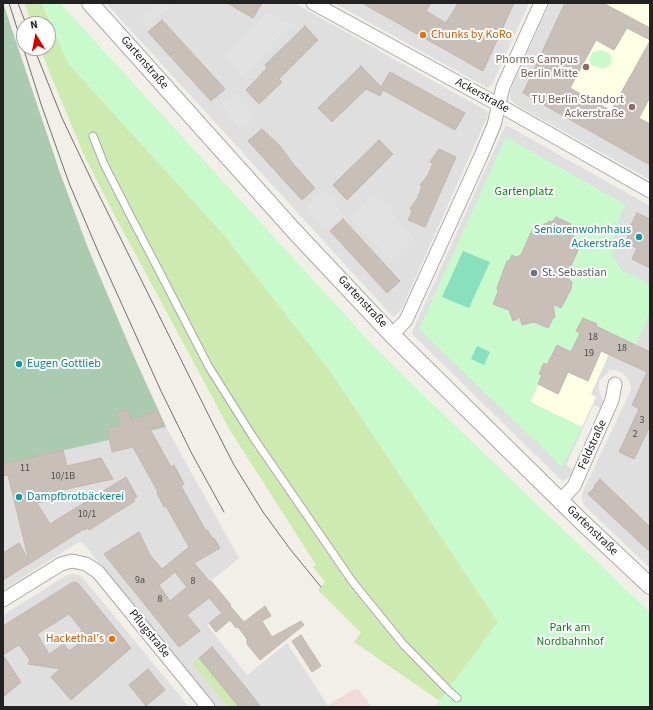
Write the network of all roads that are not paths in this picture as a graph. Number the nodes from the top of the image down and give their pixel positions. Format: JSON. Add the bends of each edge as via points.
{"nodes":[{"id":1,"x":90,"y":3,"type":"edge"},
{"id":2,"x":313,"y":3,"type":"edge"},
{"id":3,"x":541,"y":3,"type":"edge"},
{"id":4,"x":499,"y":105,"type":"junction"},
{"id":5,"x":93,"y":136,"type":"dead end"},
{"id":6,"x":650,"y":191,"type":"edge"},
{"id":7,"x":392,"y":335,"type":"junction"},
{"id":8,"x":615,"y":384,"type":"dead end"},
{"id":9,"x":560,"y":501,"type":"junction"},
{"id":10,"x":650,"y":586,"type":"edge"},
{"id":11,"x":3,"y":600,"type":"edge"},
{"id":12,"x":457,"y":698,"type":"dead end"},
{"id":13,"x":208,"y":707,"type":"edge"}],
"edges":[{"from":1,"to":7,"type":"street","name":"Gartenstraße","via":[[296,233]]},
{"from":2,"to":4,"type":"street","name":"Ackerstraße"},
{"from":3,"to":4,"type":"street","via":[[502,88]]},
{"from":4,"to":6,"type":"street","name":"Ackerstraße"},
{"from":4,"to":7,"type":"street","via":[[493,129],[406,320]]},
{"from":5,"to":12,"type":"lane","via":[[128,213],[209,367],[253,437],[352,581],[403,644]]},
{"from":7,"to":9,"type":"street","name":"Gartenstraße"},
{"from":8,"to":9,"type":"street","name":"Feldstraße","via":[[612,400],[574,487]]},
{"from":9,"to":10,"type":"street","name":"Gartenstraße"},
{"from":11,"to":13,"type":"street","name":"Pflugstraße","via":[[61,564],[72,561],[86,564],[98,572]]}]}
